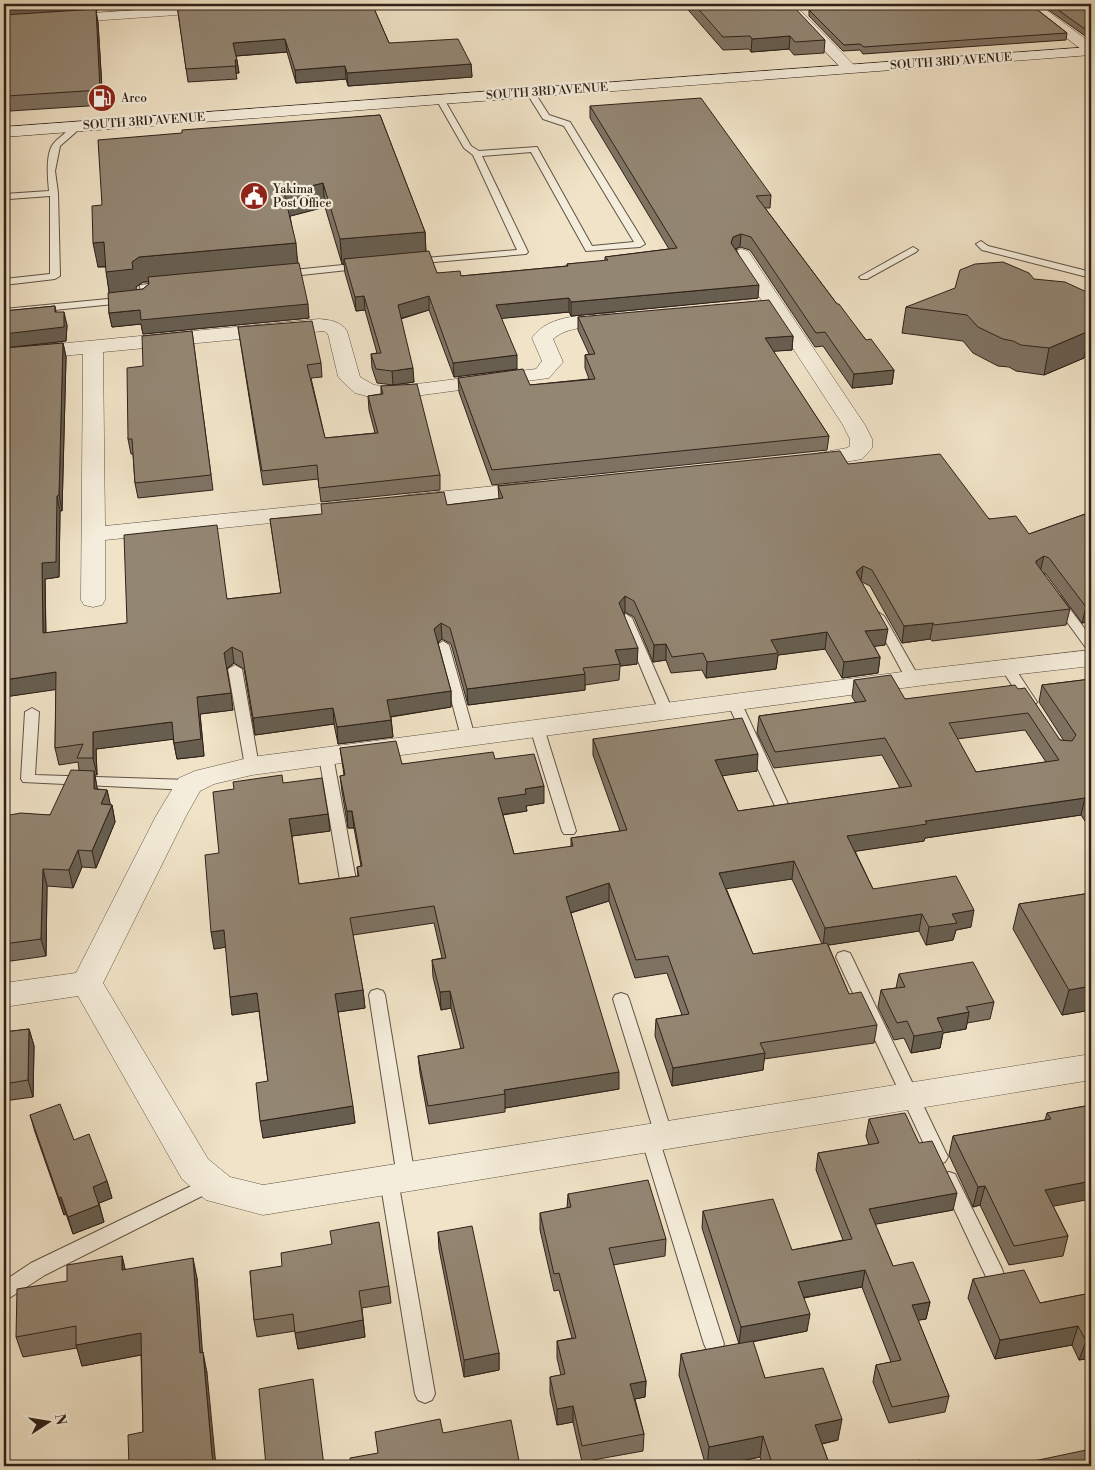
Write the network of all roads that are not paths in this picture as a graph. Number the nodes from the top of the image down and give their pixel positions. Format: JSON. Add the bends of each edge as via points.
{"nodes":[{"id":1,"x":787,"y":4,"type":"edge"},
{"id":2,"x":1030,"y":4,"type":"edge"},
{"id":3,"x":232,"y":8,"type":"edge"},
{"id":4,"x":4,"y":23,"type":"edge"},
{"id":5,"x":1091,"y":51,"type":"edge"},
{"id":6,"x":849,"y":68,"type":"junction"},
{"id":7,"x":530,"y":92,"type":"junction"},
{"id":8,"x":440,"y":99,"type":"junction"},
{"id":9,"x":73,"y":126,"type":"junction"},
{"id":10,"x":4,"y":132,"type":"edge"},
{"id":11,"x":477,"y":154,"type":"junction"},
{"id":12,"x":54,"y":193,"type":"junction"},
{"id":13,"x":4,"y":197,"type":"edge"},
{"id":14,"x":4,"y":219,"type":"edge"},
{"id":15,"x":981,"y":244,"type":"dead end"},
{"id":16,"x":913,"y":250,"type":"dead end"},
{"id":17,"x":741,"y":255,"type":"edge"},
{"id":18,"x":406,"y":262,"type":"edge"},
{"id":19,"x":377,"y":265,"type":"edge"},
{"id":20,"x":1091,"y":274,"type":"edge"},
{"id":21,"x":270,"y":275,"type":"edge"},
{"id":22,"x":864,"y":277,"type":"dead end"},
{"id":23,"x":4,"y":282,"type":"edge"},
{"id":24,"x":172,"y":284,"type":"edge"},
{"id":25,"x":4,"y":312,"type":"edge"},
{"id":26,"x":637,"y":317,"type":"edge"},
{"id":27,"x":93,"y":346,"type":"junction"},
{"id":28,"x":4,"y":355,"type":"edge"},
{"id":29,"x":782,"y":464,"type":"edge"},
{"id":30,"x":556,"y":487,"type":"edge"},
{"id":31,"x":93,"y":534,"type":"junction"},
{"id":32,"x":1052,"y":593,"type":"edge"},
{"id":33,"x":93,"y":600,"type":"dead end"},
{"id":34,"x":872,"y":604,"type":"edge"},
{"id":35,"x":626,"y":618,"type":"edge"},
{"id":36,"x":443,"y":645,"type":"dead end"},
{"id":37,"x":1091,"y":645,"type":"edge"},
{"id":38,"x":1091,"y":658,"type":"edge"},
{"id":39,"x":1007,"y":668,"type":"junction"},
{"id":40,"x":235,"y":669,"type":"dead end"},
{"id":41,"x":913,"y":679,"type":"junction"},
{"id":42,"x":734,"y":702,"type":"junction"},
{"id":43,"x":666,"y":711,"type":"junction"},
{"id":44,"x":32,"y":712,"type":"dead end"},
{"id":45,"x":1037,"y":714,"type":"edge"},
{"id":46,"x":537,"y":728,"type":"junction"},
{"id":47,"x":468,"y":737,"type":"junction"},
{"id":48,"x":326,"y":756,"type":"junction"},
{"id":49,"x":252,"y":766,"type":"junction"},
{"id":50,"x":189,"y":785,"type":"junction"},
{"id":51,"x":782,"y":806,"type":"edge"},
{"id":52,"x":569,"y":831,"type":"dead end"},
{"id":53,"x":348,"y":880,"type":"edge"},
{"id":54,"x":844,"y":957,"type":"dead end"},
{"id":55,"x":86,"y":982,"type":"junction"},
{"id":56,"x":4,"y":995,"type":"edge"},
{"id":57,"x":378,"y":995,"type":"dead end"},
{"id":58,"x":621,"y":999,"type":"dead end"},
{"id":59,"x":1091,"y":1067,"type":"edge"},
{"id":60,"x":910,"y":1096,"type":"junction"},
{"id":61,"x":657,"y":1137,"type":"junction"},
{"id":62,"x":398,"y":1179,"type":"junction"},
{"id":63,"x":212,"y":1182,"type":"junction"},
{"id":64,"x":995,"y":1275,"type":"edge"},
{"id":65,"x":4,"y":1291,"type":"edge"},
{"id":66,"x":714,"y":1344,"type":"dead end"},
{"id":67,"x":425,"y":1394,"type":"dead end"}],
"edges":[{"from":1,"to":6,"type":"street"},
{"from":2,"to":5,"type":"street"},
{"from":3,"to":4,"type":"street"},
{"from":5,"to":6,"type":"street","name":"SOUTH 3RD AVENUE"},
{"from":6,"to":7,"type":"street","name":"SOUTH 3RD AVENUE"},
{"from":7,"to":8,"type":"street","name":"SOUTH 3RD AVENUE"},
{"from":7,"to":11,"type":"lane","via":[[546,117],[567,124],[640,244],[589,249],[534,149]]},
{"from":8,"to":9,"type":"street","name":"SOUTH 3RD AVENUE"},
{"from":8,"to":11,"type":"lane","via":[[468,148]]},
{"from":9,"to":10,"type":"street","name":"SOUTH 3RD AVENUE"},
{"from":9,"to":12,"type":"lane","via":[[72,132],[56,145],[51,171]]},
{"from":11,"to":18,"type":"lane","via":[[522,252]]},
{"from":12,"to":13,"type":"lane"},
{"from":12,"to":23,"type":"lane","via":[[55,276]]},
{"from":13,"to":14,"type":"lane"},
{"from":15,"to":20,"type":"lane","via":[[985,248]]},
{"from":16,"to":22,"type":"lane"},
{"from":17,"to":29,"type":"street","via":[[763,306],[861,438],[861,448],[854,454]]},
{"from":19,"to":21,"type":"lane"},
{"from":24,"to":25,"type":"lane","via":[[143,287],[144,298]]},
{"from":26,"to":27,"type":"street","via":[[569,323],[554,328],[542,338],[553,362],[542,374],[393,393],[375,393],[352,382],[336,331],[329,326],[297,326]]},
{"from":27,"to":28,"type":"street"},
{"from":27,"to":31,"type":"street"},
{"from":30,"to":31,"type":"street"},
{"from":31,"to":33,"type":"street"},
{"from":32,"to":37,"type":"lane"},
{"from":34,"to":41,"type":"lane"},
{"from":35,"to":43,"type":"lane"},
{"from":36,"to":47,"type":"lane"},
{"from":38,"to":39,"type":"street"},
{"from":39,"to":41,"type":"street"},
{"from":39,"to":45,"type":"lane"},
{"from":40,"to":49,"type":"lane"},
{"from":41,"to":42,"type":"street"},
{"from":42,"to":43,"type":"street"},
{"from":42,"to":51,"type":"lane"},
{"from":43,"to":46,"type":"street"},
{"from":44,"to":50,"type":"lane","via":[[28,779]]},
{"from":46,"to":47,"type":"street"},
{"from":46,"to":52,"type":"lane"},
{"from":47,"to":48,"type":"street"},
{"from":48,"to":49,"type":"street"},
{"from":48,"to":53,"type":"lane"},
{"from":49,"to":50,"type":"street","via":[[205,777]]},
{"from":50,"to":55,"type":"street"},
{"from":54,"to":60,"type":"lane"},
{"from":55,"to":56,"type":"street"},
{"from":55,"to":63,"type":"street","via":[[195,1169]]},
{"from":57,"to":62,"type":"lane"},
{"from":58,"to":61,"type":"lane"},
{"from":59,"to":60,"type":"street"},
{"from":60,"to":61,"type":"street"},
{"from":60,"to":64,"type":"lane"},
{"from":61,"to":62,"type":"street"},
{"from":61,"to":66,"type":"lane"},
{"from":62,"to":63,"type":"street","via":[[263,1200],[219,1189]]},
{"from":62,"to":67,"type":"lane"},
{"from":63,"to":65,"type":"lane","via":[[38,1269]]}]}
